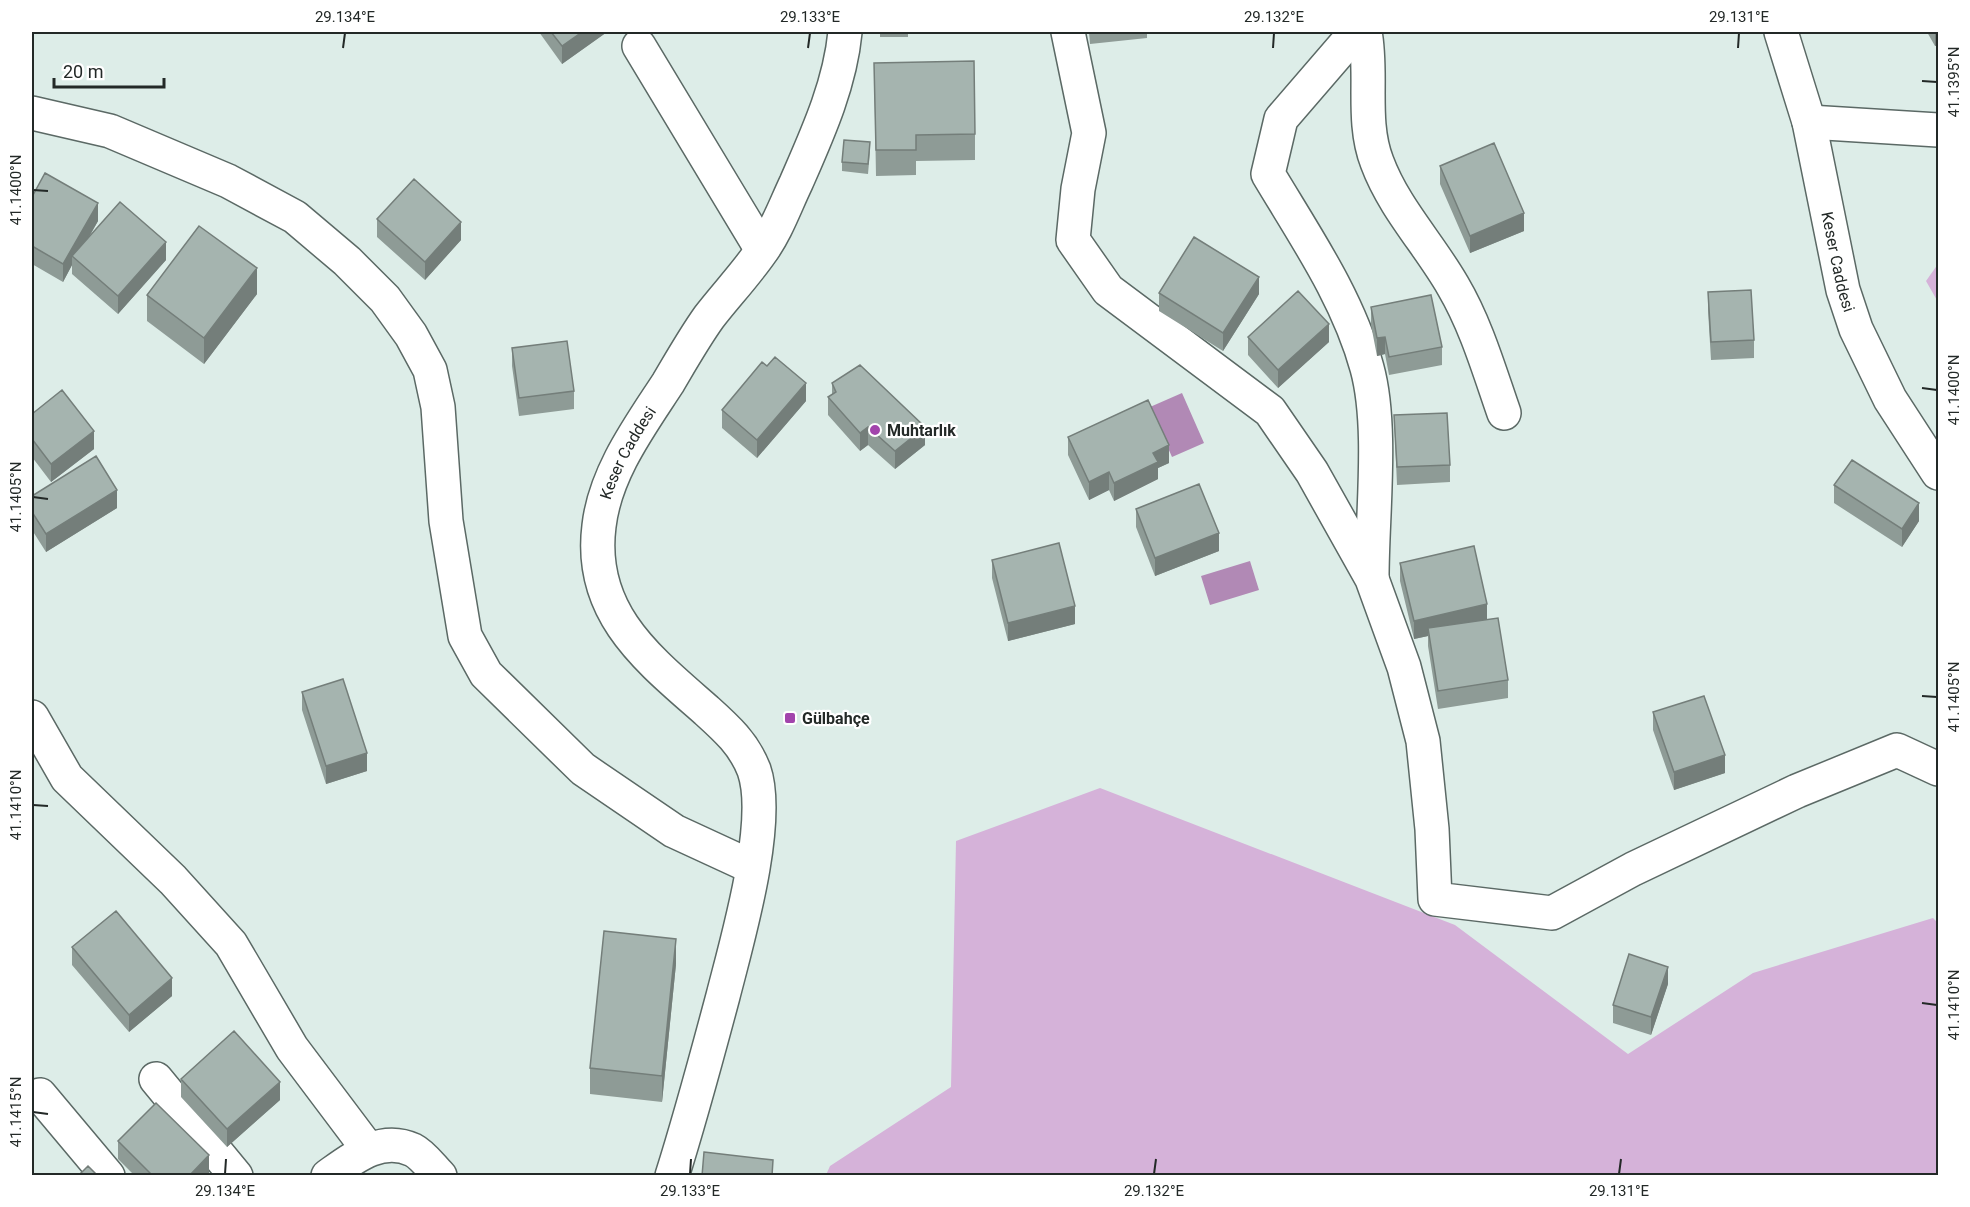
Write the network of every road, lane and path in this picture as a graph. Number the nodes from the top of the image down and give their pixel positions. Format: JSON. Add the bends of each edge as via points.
{"nodes":[{"id":1,"x":845,"y":32,"type":"edge"},
{"id":2,"x":1068,"y":32,"type":"edge"},
{"id":3,"x":1356,"y":32,"type":"edge"},
{"id":4,"x":1365,"y":32,"type":"edge"},
{"id":5,"x":1781,"y":32,"type":"edge"},
{"id":6,"x":639,"y":46,"type":"dead end"},
{"id":7,"x":32,"y":113,"type":"edge"},
{"id":8,"x":1809,"y":122,"type":"junction"},
{"id":9,"x":1938,"y":130,"type":"edge"},
{"id":10,"x":762,"y":250,"type":"junction"},
{"id":11,"x":1504,"y":412,"type":"dead end"},
{"id":12,"x":1938,"y":473,"type":"edge"},
{"id":13,"x":1372,"y":579,"type":"junction"},
{"id":14,"x":32,"y":717,"type":"edge"},
{"id":15,"x":1938,"y":769,"type":"edge"},
{"id":16,"x":752,"y":867,"type":"junction"},
{"id":17,"x":156,"y":1079,"type":"dead end"},
{"id":18,"x":40,"y":1095,"type":"dead end"},
{"id":19,"x":368,"y":1149,"type":"junction"},
{"id":20,"x":108,"y":1176,"type":"edge"},
{"id":21,"x":236,"y":1176,"type":"edge"},
{"id":22,"x":328,"y":1176,"type":"edge"},
{"id":23,"x":440,"y":1176,"type":"edge"},
{"id":24,"x":672,"y":1176,"type":"edge"}],
"edges":[{"from":1,"to":10,"type":"street","name":"Keser Caddesi","via":[[820,128]]},
{"from":2,"to":13,"type":"street","via":[[1089,133],[1073,240],[1108,290],[1270,411],[1312,472]]},
{"from":3,"to":13,"type":"street","via":[[1281,119],[1268,174],[1344,305],[1368,369],[1376,429]]},
{"from":4,"to":11,"type":"street","via":[[1370,136],[1376,161],[1405,216],[1437,259],[1468,312]]},
{"from":5,"to":8,"type":"street","name":"Keser Caddesi"},
{"from":6,"to":10,"type":"street"},
{"from":7,"to":16,"type":"street","via":[[110,131],[228,181],[295,217],[385,298],[430,370],[438,407],[446,521],[465,636],[486,674],[583,769],[674,831]]},
{"from":8,"to":9,"type":"street"},
{"from":8,"to":12,"type":"street","name":"Keser Caddesi","via":[[1843,290],[1856,329],[1890,399]]},
{"from":10,"to":16,"type":"street","name":"Keser Caddesi","via":[[707,320],[626,450],[607,493],[599,525],[598,553],[608,600],[626,634],[645,656],[735,736],[746,753],[755,772],[760,801]]},
{"from":13,"to":15,"type":"street","via":[[1404,667],[1423,741],[1435,899],[1552,913],[1633,869],[1797,791],[1897,750]]},
{"from":14,"to":19,"type":"street","via":[[67,778],[173,880],[231,944],[292,1048]]},
{"from":16,"to":24,"type":"street","name":"Keser Caddesi","via":[[742,922]]},
{"from":17,"to":21,"type":"street"},
{"from":18,"to":20,"type":"street"},
{"from":19,"to":22,"type":"street"},
{"from":19,"to":23,"type":"street","via":[[391,1145],[414,1150]]}]}
